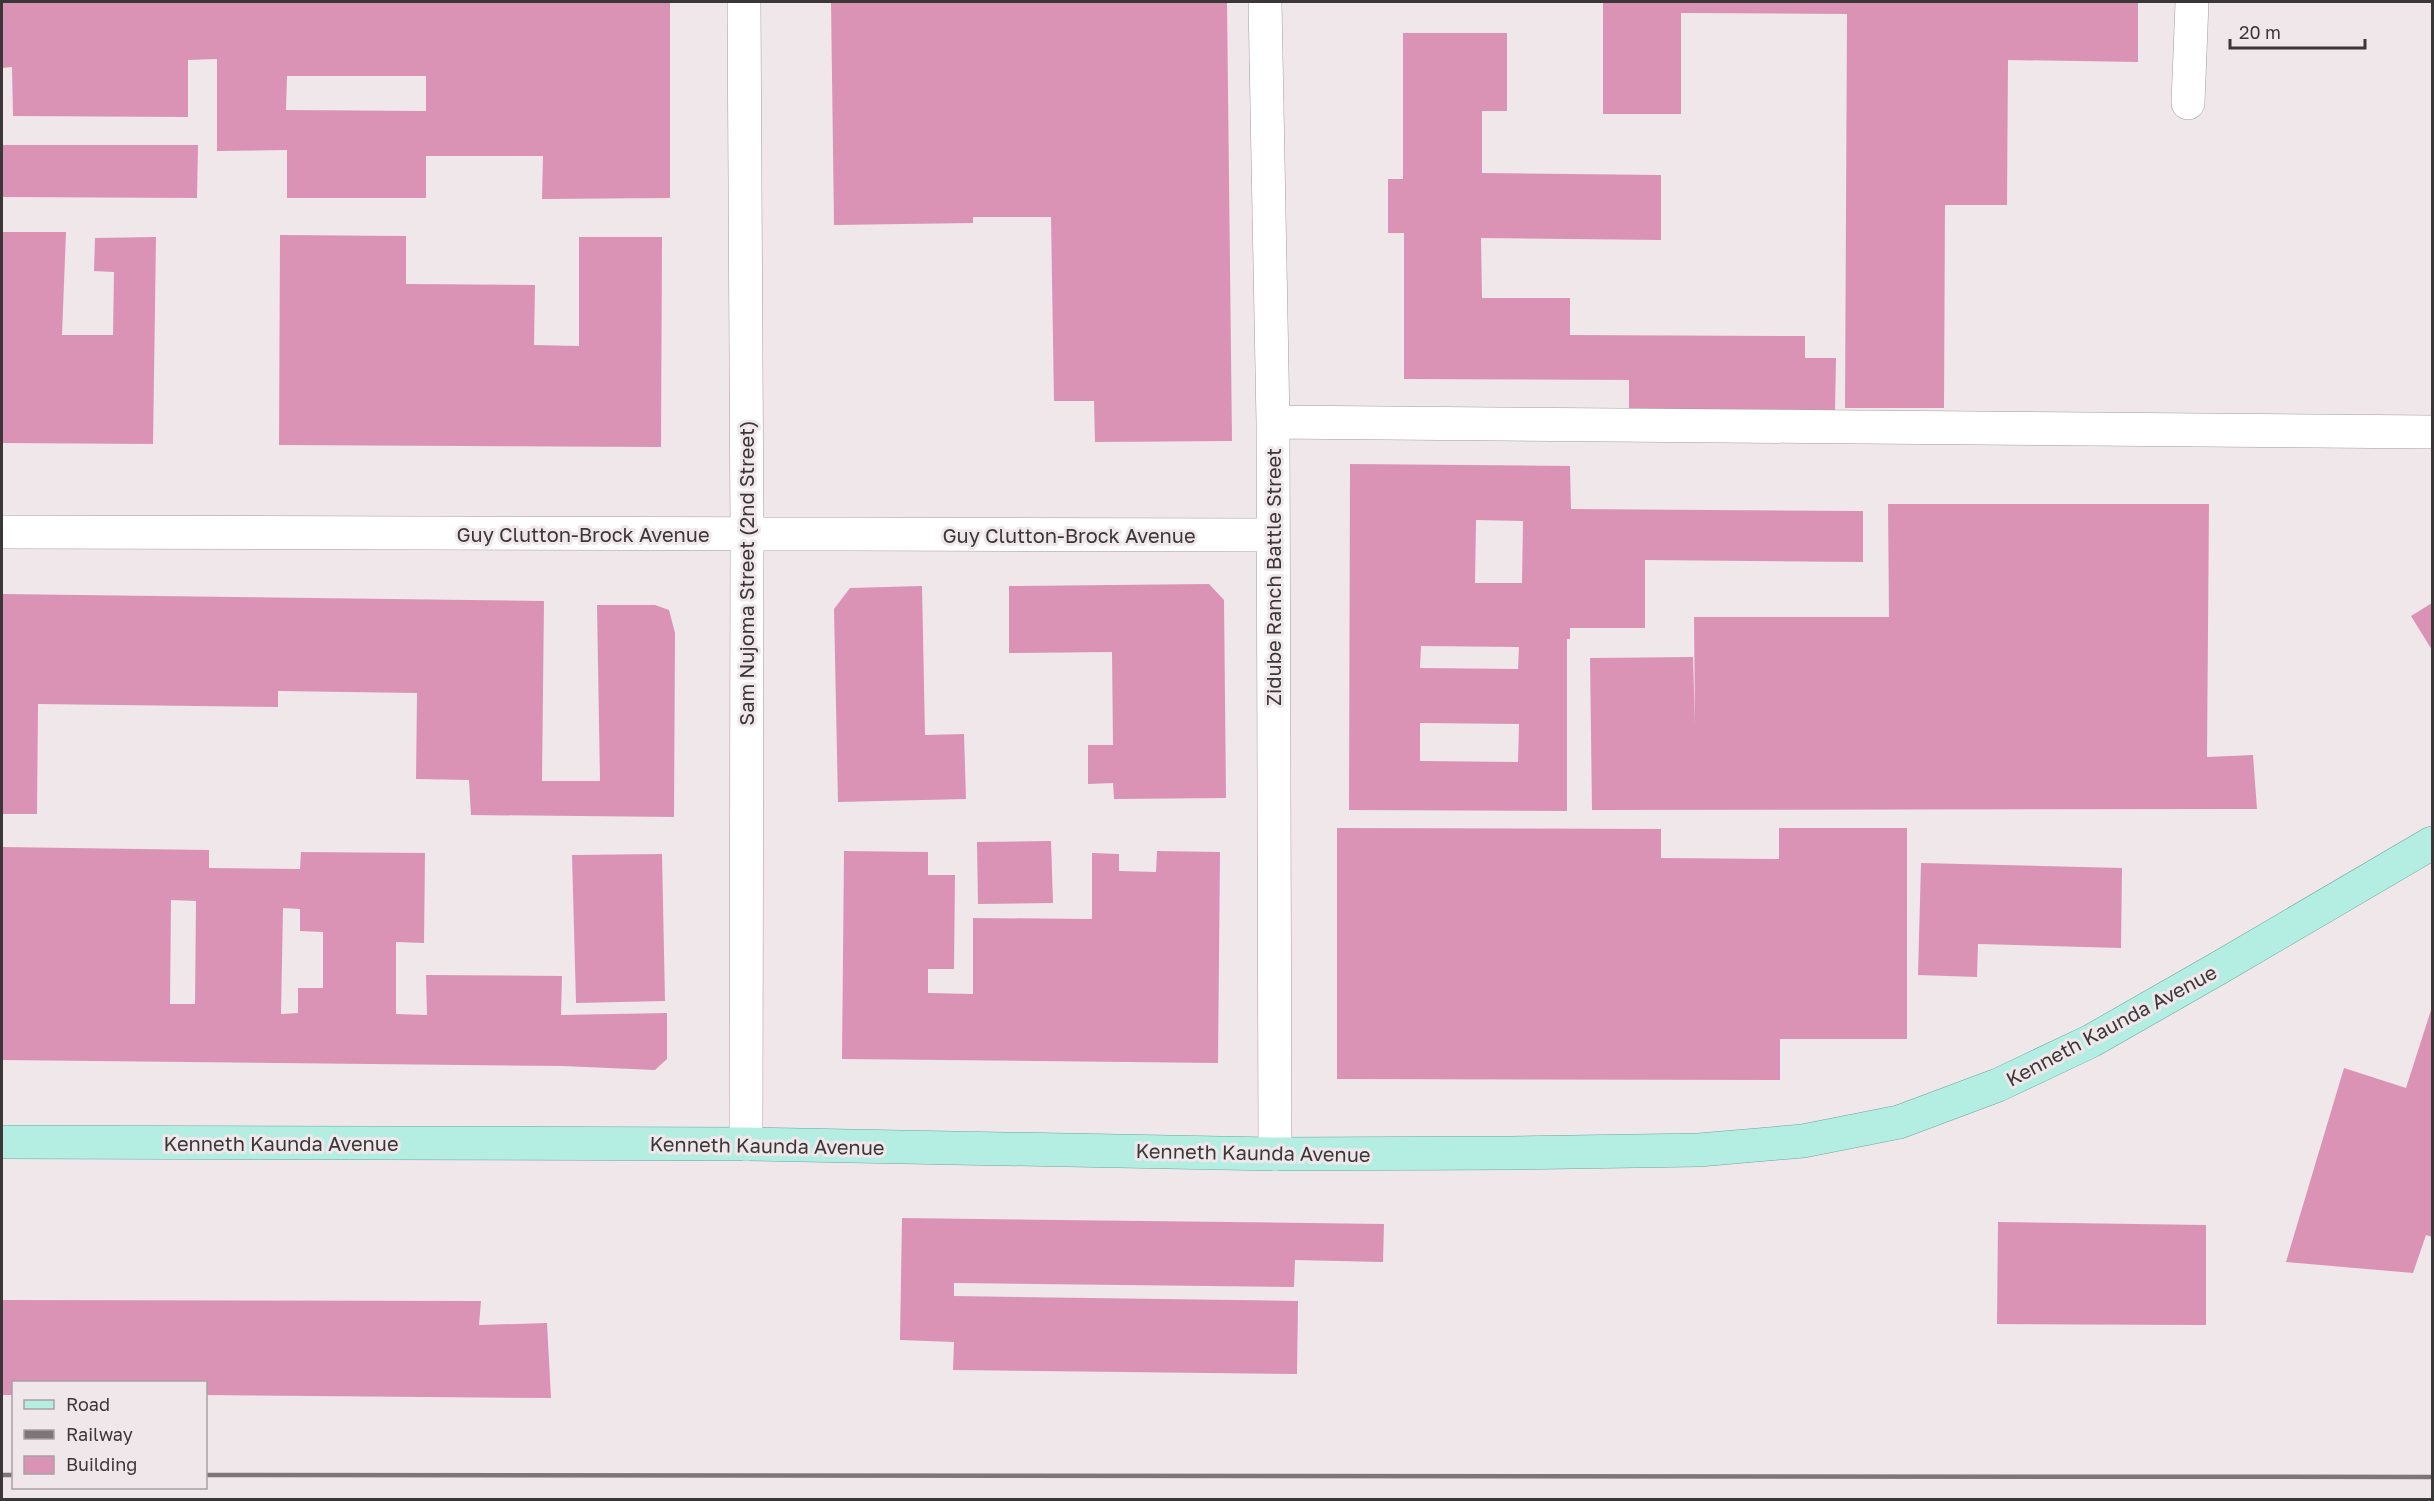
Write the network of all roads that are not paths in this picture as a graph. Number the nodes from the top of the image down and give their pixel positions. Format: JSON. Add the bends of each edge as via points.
{"nodes":[{"id":1,"x":744,"y":2,"type":"edge"},
{"id":2,"x":1265,"y":2,"type":"edge"},
{"id":3,"x":2192,"y":2,"type":"edge"},
{"id":4,"x":2188,"y":103,"type":"dead end"},
{"id":5,"x":1273,"y":422,"type":"junction"},
{"id":6,"x":2433,"y":432,"type":"edge"},
{"id":7,"x":2,"y":532,"type":"edge"},
{"id":8,"x":747,"y":534,"type":"junction"},
{"id":9,"x":1272,"y":535,"type":"junction"},
{"id":10,"x":2433,"y":843,"type":"edge"},
{"id":11,"x":2,"y":1142,"type":"edge"},
{"id":12,"x":746,"y":1143,"type":"junction"},
{"id":13,"x":1275,"y":1154,"type":"junction"}],
"edges":[{"from":1,"to":8,"type":"street","name":"Sam Nujoma Street (2nd Street)"},
{"from":2,"to":5,"type":"street","name":"Zidube Ranch Battle Street"},
{"from":3,"to":4,"type":"street"},
{"from":5,"to":6,"type":"street"},
{"from":5,"to":9,"type":"street","name":"Zidube Ranch Battle Street"},
{"from":7,"to":8,"type":"street","name":"Guy Clutton-Brock Avenue"},
{"from":8,"to":9,"type":"street","name":"Guy Clutton-Brock Avenue"},
{"from":8,"to":12,"type":"street","name":"Sam Nujoma Street (2nd Street)"},
{"from":9,"to":13,"type":"street","name":"Zidube Ranch Battle Street"},
{"from":10,"to":13,"type":"main road","name":"Kenneth Kaunda Avenue","via":[[2091,1041],[1998,1085],[1899,1122],[1803,1141],[1699,1150]]},
{"from":11,"to":12,"type":"main road","name":"Kenneth Kaunda Avenue"},
{"from":12,"to":13,"type":"main road","name":"Kenneth Kaunda Avenue"}]}
